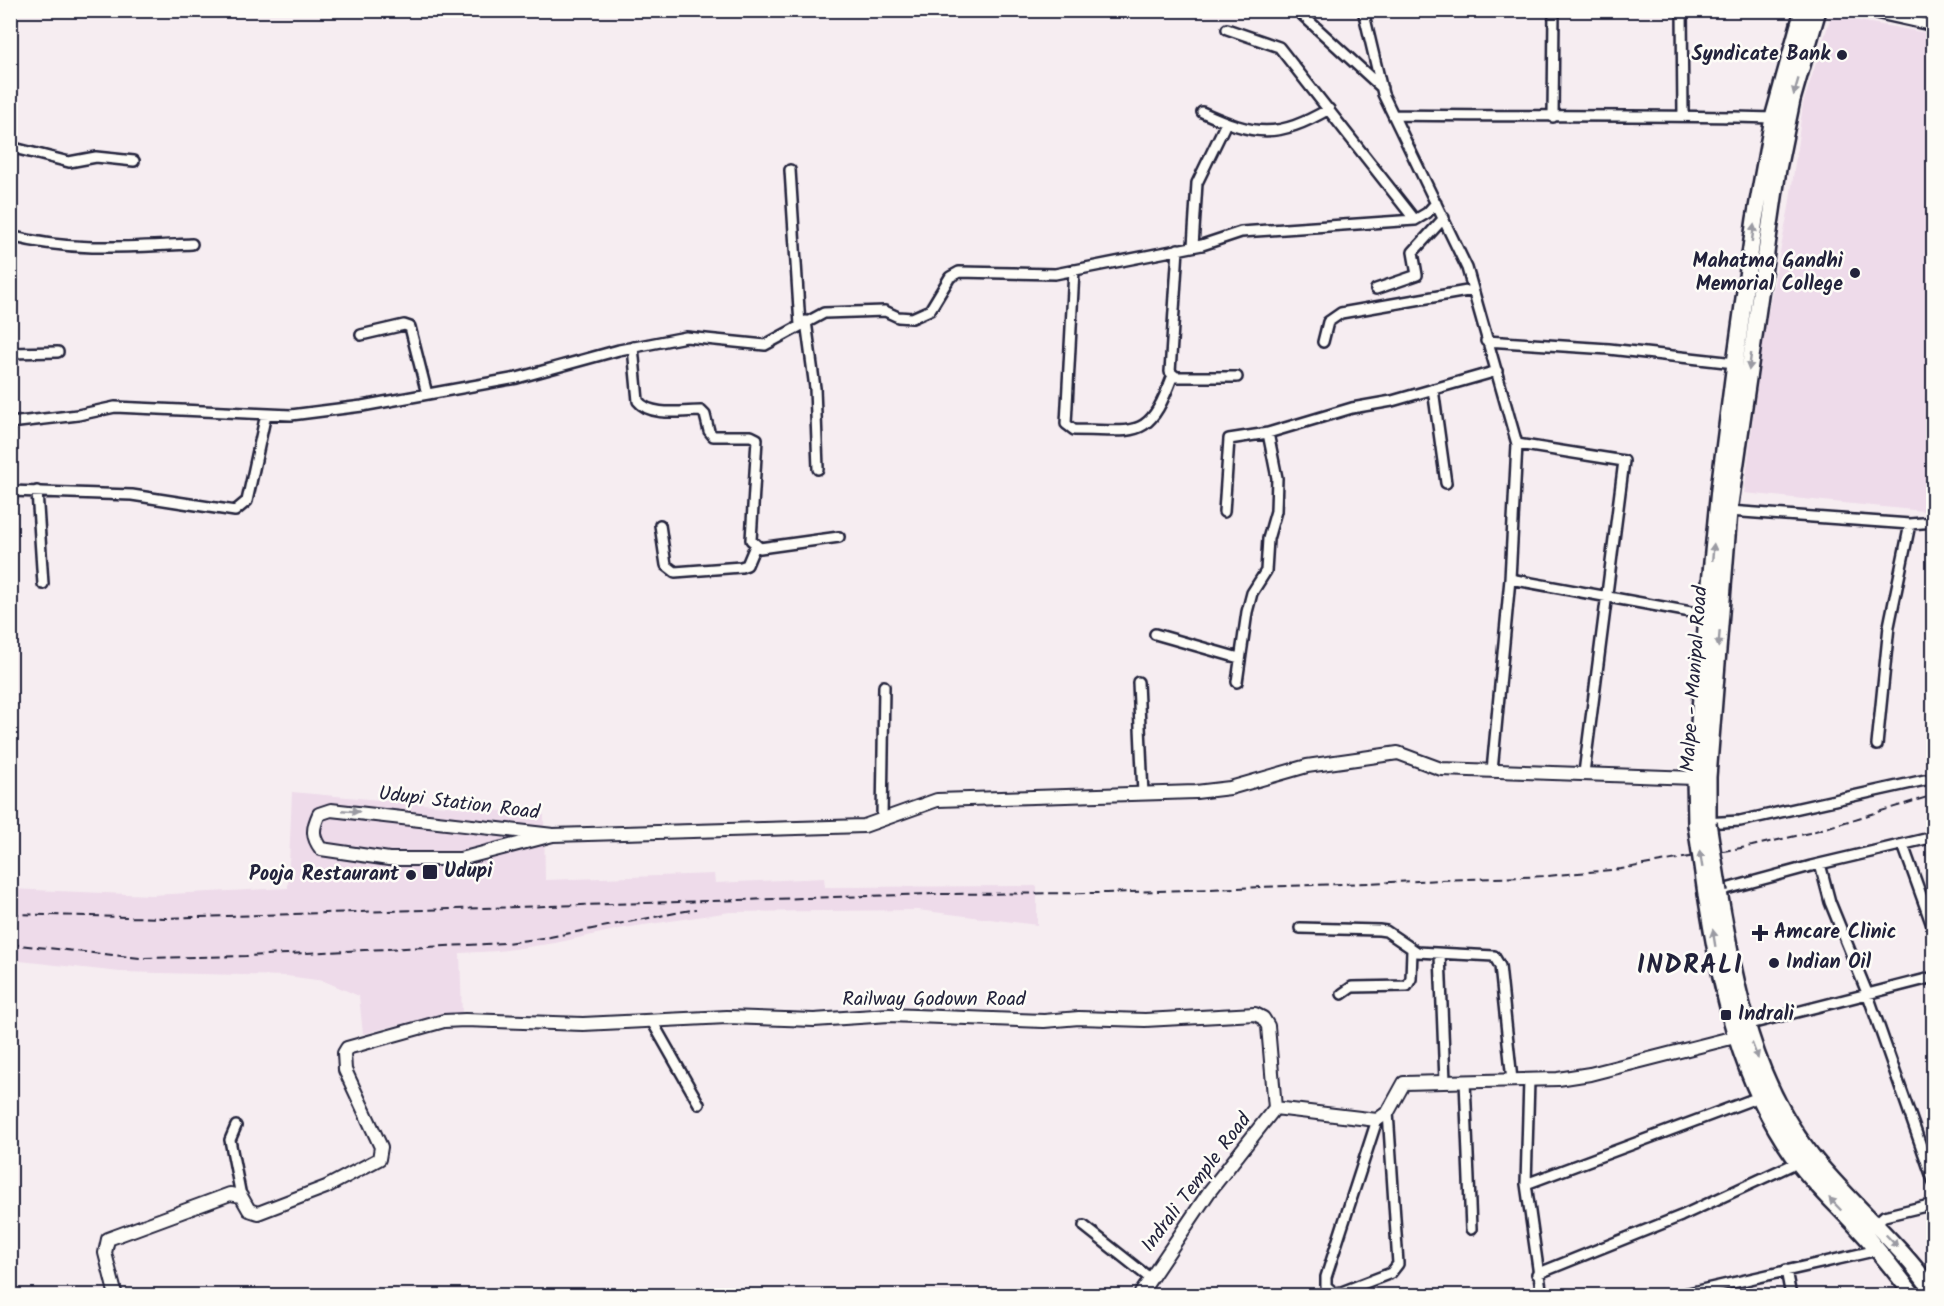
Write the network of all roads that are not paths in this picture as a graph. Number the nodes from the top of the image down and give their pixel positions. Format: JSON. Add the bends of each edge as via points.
{"nodes":[{"id":1,"x":1297,"y":10,"type":"edge"},
{"id":2,"x":1363,"y":10,"type":"edge"},
{"id":3,"x":1554,"y":10,"type":"edge"},
{"id":4,"x":1682,"y":10,"type":"edge"},
{"id":5,"x":1803,"y":10,"type":"edge"},
{"id":6,"x":1818,"y":10,"type":"edge"},
{"id":7,"x":1862,"y":10,"type":"edge"},
{"id":8,"x":1934,"y":26,"type":"edge"},
{"id":9,"x":1227,"y":29,"type":"dead end"},
{"id":10,"x":1382,"y":88,"type":"junction"},
{"id":11,"x":1329,"y":109,"type":"junction"},
{"id":12,"x":1202,"y":112,"type":"dead end"},
{"id":13,"x":1394,"y":115,"type":"junction"},
{"id":14,"x":1683,"y":115,"type":"junction"},
{"id":15,"x":1553,"y":117,"type":"junction"},
{"id":16,"x":1773,"y":118,"type":"junction"},
{"id":17,"x":1226,"y":123,"type":"junction"},
{"id":18,"x":10,"y":147,"type":"edge"},
{"id":19,"x":134,"y":161,"type":"dead end"},
{"id":20,"x":790,"y":170,"type":"dead end"},
{"id":21,"x":1436,"y":203,"type":"junction"},
{"id":22,"x":1443,"y":218,"type":"junction"},
{"id":23,"x":1415,"y":220,"type":"junction"},
{"id":24,"x":10,"y":236,"type":"edge"},
{"id":25,"x":192,"y":244,"type":"dead end"},
{"id":26,"x":1193,"y":246,"type":"junction"},
{"id":27,"x":1178,"y":249,"type":"junction"},
{"id":28,"x":1074,"y":270,"type":"junction"},
{"id":29,"x":1376,"y":289,"type":"dead end"},
{"id":30,"x":1473,"y":290,"type":"junction"},
{"id":31,"x":1749,"y":319,"type":"junction"},
{"id":32,"x":803,"y":323,"type":"junction"},
{"id":33,"x":361,"y":335,"type":"dead end"},
{"id":34,"x":1486,"y":341,"type":"junction"},
{"id":35,"x":1323,"y":342,"type":"dead end"},
{"id":36,"x":633,"y":347,"type":"junction"},
{"id":37,"x":58,"y":352,"type":"dead end"},
{"id":38,"x":10,"y":354,"type":"edge"},
{"id":39,"x":1735,"y":363,"type":"junction"},
{"id":40,"x":1497,"y":371,"type":"junction"},
{"id":41,"x":1173,"y":375,"type":"junction"},
{"id":42,"x":1237,"y":377,"type":"dead end"},
{"id":43,"x":1433,"y":389,"type":"junction"},
{"id":44,"x":427,"y":394,"type":"junction"},
{"id":45,"x":266,"y":414,"type":"junction"},
{"id":46,"x":10,"y":423,"type":"edge"},
{"id":47,"x":1268,"y":434,"type":"junction"},
{"id":48,"x":1517,"y":444,"type":"junction"},
{"id":49,"x":818,"y":469,"type":"dead end"},
{"id":50,"x":1446,"y":483,"type":"dead end"},
{"id":51,"x":10,"y":491,"type":"edge"},
{"id":52,"x":37,"y":491,"type":"junction"},
{"id":53,"x":1730,"y":511,"type":"junction"},
{"id":54,"x":1224,"y":512,"type":"dead end"},
{"id":55,"x":1934,"y":522,"type":"edge"},
{"id":56,"x":1910,"y":524,"type":"junction"},
{"id":57,"x":660,"y":525,"type":"dead end"},
{"id":58,"x":839,"y":537,"type":"dead end"},
{"id":59,"x":755,"y":546,"type":"junction"},
{"id":60,"x":1510,"y":579,"type":"junction"},
{"id":61,"x":43,"y":584,"type":"dead end"},
{"id":62,"x":1608,"y":598,"type":"junction"},
{"id":63,"x":1707,"y":615,"type":"junction"},
{"id":64,"x":1155,"y":634,"type":"dead end"},
{"id":65,"x":1239,"y":658,"type":"junction"},
{"id":66,"x":1138,"y":682,"type":"dead end"},
{"id":67,"x":1237,"y":682,"type":"dead end"},
{"id":68,"x":884,"y":686,"type":"dead end"},
{"id":69,"x":1877,"y":746,"type":"dead end"},
{"id":70,"x":1492,"y":771,"type":"junction"},
{"id":71,"x":1584,"y":773,"type":"junction"},
{"id":72,"x":1695,"y":777,"type":"junction"},
{"id":73,"x":1934,"y":778,"type":"edge"},
{"id":74,"x":1143,"y":794,"type":"junction"},
{"id":75,"x":882,"y":819,"type":"junction"},
{"id":76,"x":1702,"y":823,"type":"junction"},
{"id":77,"x":553,"y":835,"type":"junction"},
{"id":78,"x":1934,"y":837,"type":"edge"},
{"id":79,"x":1903,"y":845,"type":"junction"},
{"id":80,"x":1820,"y":864,"type":"junction"},
{"id":81,"x":1713,"y":893,"type":"junction"},
{"id":82,"x":1300,"y":928,"type":"dead end"},
{"id":83,"x":1934,"y":931,"type":"edge"},
{"id":84,"x":1412,"y":950,"type":"junction"},
{"id":85,"x":1440,"y":955,"type":"junction"},
{"id":86,"x":1934,"y":977,"type":"edge"},
{"id":87,"x":1342,"y":994,"type":"dead end"},
{"id":88,"x":1868,"y":995,"type":"junction"},
{"id":89,"x":653,"y":1023,"type":"junction"},
{"id":90,"x":1746,"y":1025,"type":"junction"},
{"id":91,"x":1735,"y":1036,"type":"junction"},
{"id":92,"x":1512,"y":1080,"type":"junction"},
{"id":93,"x":1529,"y":1080,"type":"junction"},
{"id":94,"x":1465,"y":1081,"type":"junction"},
{"id":95,"x":1445,"y":1082,"type":"junction"},
{"id":96,"x":1759,"y":1097,"type":"junction"},
{"id":97,"x":699,"y":1104,"type":"dead end"},
{"id":98,"x":1275,"y":1108,"type":"junction"},
{"id":99,"x":1388,"y":1112,"type":"junction"},
{"id":100,"x":1377,"y":1120,"type":"junction"},
{"id":101,"x":236,"y":1125,"type":"dead end"},
{"id":102,"x":1784,"y":1128,"type":"junction"},
{"id":103,"x":1798,"y":1162,"type":"junction"},
{"id":104,"x":1934,"y":1183,"type":"edge"},
{"id":105,"x":1526,"y":1184,"type":"junction"},
{"id":106,"x":241,"y":1196,"type":"junction"},
{"id":107,"x":1934,"y":1204,"type":"edge"},
{"id":108,"x":1875,"y":1224,"type":"junction"},
{"id":109,"x":1084,"y":1226,"type":"dead end"},
{"id":110,"x":1471,"y":1230,"type":"dead end"},
{"id":111,"x":1878,"y":1250,"type":"junction"},
{"id":112,"x":1786,"y":1270,"type":"junction"},
{"id":113,"x":1538,"y":1274,"type":"junction"},
{"id":114,"x":1151,"y":1279,"type":"junction"},
{"id":115,"x":1700,"y":1293,"type":"edge"},
{"id":116,"x":1934,"y":1293,"type":"edge"},
{"id":117,"x":116,"y":1296,"type":"edge"},
{"id":118,"x":1139,"y":1296,"type":"edge"},
{"id":119,"x":1542,"y":1296,"type":"edge"},
{"id":120,"x":1675,"y":1296,"type":"edge"},
{"id":121,"x":1791,"y":1296,"type":"edge"},
{"id":122,"x":1914,"y":1296,"type":"edge"}],
"edges":[{"from":1,"to":10,"type":"street"},
{"from":2,"to":10,"type":"street"},
{"from":3,"to":15,"type":"street"},
{"from":4,"to":14,"type":"street"},
{"from":5,"to":16,"type":"highway","name":"Malpe - Manipal Road"},
{"from":6,"to":31,"type":"highway","name":"Malpe - Manipal Road","one_way":true,"via":[[1784,138]]},
{"from":7,"to":8,"type":"street"},
{"from":9,"to":11,"type":"street","via":[[1279,47]]},
{"from":10,"to":13,"type":"street"},
{"from":11,"to":17,"type":"street","via":[[1277,132],[1265,133]]},
{"from":11,"to":23,"type":"street"},
{"from":12,"to":17,"type":"street"},
{"from":13,"to":15,"type":"street"},
{"from":13,"to":21,"type":"street"},
{"from":14,"to":15,"type":"street"},
{"from":14,"to":16,"type":"street"},
{"from":31,"to":16,"type":"highway","name":"Malpe - Manipal Road","one_way":true,"via":[[1755,219]]},
{"from":17,"to":26,"type":"street","via":[[1197,183]]},
{"from":18,"to":19,"type":"street","via":[[69,162],[96,157]]},
{"from":20,"to":32,"type":"street"},
{"from":21,"to":22,"type":"street"},
{"from":21,"to":23,"type":"street"},
{"from":22,"to":29,"type":"street","via":[[1413,252],[1417,275]]},
{"from":22,"to":30,"type":"street"},
{"from":23,"to":26,"type":"street","via":[[1241,232]]},
{"from":24,"to":25,"type":"street","via":[[58,247]]},
{"from":26,"to":27,"type":"street"},
{"from":27,"to":28,"type":"street"},
{"from":27,"to":41,"type":"street","via":[[1168,369]]},
{"from":28,"to":32,"type":"street","via":[[1055,274],[958,272],[950,277],[930,310],[912,318],[885,311],[824,313]]},
{"from":28,"to":41,"type":"street","via":[[1066,424],[1074,430],[1134,430],[1156,414]]},
{"from":30,"to":34,"type":"street"},
{"from":30,"to":35,"type":"street","via":[[1341,313],[1328,322]]},
{"from":31,"to":39,"type":"highway","name":"Malpe - Manipal Road"},
{"from":31,"to":53,"type":"highway","name":"Malpe - Manipal Road","one_way":true},
{"from":32,"to":36,"type":"street","via":[[765,345],[686,337]]},
{"from":32,"to":49,"type":"street","via":[[815,388]]},
{"from":33,"to":44,"type":"street","via":[[410,327]]},
{"from":34,"to":39,"type":"street"},
{"from":34,"to":40,"type":"street"},
{"from":36,"to":44,"type":"street","via":[[517,378]]},
{"from":36,"to":59,"type":"street","via":[[638,401],[642,406],[650,410],[701,411],[713,436],[757,439],[751,540]]},
{"from":37,"to":38,"type":"street"},
{"from":63,"to":39,"type":"highway","name":"Malpe - Manipal Road","one_way":true},
{"from":40,"to":43,"type":"street"},
{"from":40,"to":48,"type":"street"},
{"from":41,"to":42,"type":"street"},
{"from":43,"to":47,"type":"street"},
{"from":43,"to":50,"type":"street"},
{"from":44,"to":45,"type":"street","via":[[291,415]]},
{"from":45,"to":46,"type":"street","via":[[115,407]]},
{"from":45,"to":52,"type":"street","via":[[247,501],[235,511],[132,495]]},
{"from":47,"to":54,"type":"street","via":[[1229,439]]},
{"from":47,"to":65,"type":"street","via":[[1276,478],[1276,511],[1268,539],[1266,571],[1252,593]]},
{"from":48,"to":60,"type":"street"},
{"from":48,"to":62,"type":"street","via":[[1624,461]]},
{"from":51,"to":52,"type":"street"},
{"from":52,"to":61,"type":"street"},
{"from":53,"to":56,"type":"street"},
{"from":53,"to":76,"type":"highway","name":"Malpe - Manipal Road","one_way":true},
{"from":55,"to":56,"type":"street"},
{"from":56,"to":69,"type":"street","via":[[1889,626]]},
{"from":57,"to":59,"type":"street","via":[[666,565],[675,572],[741,567],[747,565]]},
{"from":58,"to":59,"type":"street"},
{"from":60,"to":62,"type":"street"},
{"from":60,"to":70,"type":"street"},
{"from":62,"to":63,"type":"street"},
{"from":62,"to":71,"type":"street"},
{"from":63,"to":72,"type":"highway","name":"Malpe - Manipal Road"},
{"from":64,"to":65,"type":"street"},
{"from":65,"to":67,"type":"street"},
{"from":66,"to":74,"type":"street"},
{"from":68,"to":75,"type":"street"},
{"from":70,"to":71,"type":"street"},
{"from":70,"to":74,"type":"street","via":[[1441,769],[1398,753],[1307,766],[1230,788]]},
{"from":71,"to":72,"type":"street"},
{"from":72,"to":76,"type":"highway","name":"Malpe - Manipal Road"},
{"from":73,"to":76,"type":"street","via":[[1740,821]]},
{"from":74,"to":75,"type":"street","via":[[937,800]]},
{"from":75,"to":77,"type":"street","via":[[864,826]]},
{"from":76,"to":81,"type":"highway","name":"Malpe - Manipal Road","bridge":true},
{"from":77,"to":77,"type":"street","name":"Udupi Station Road","one_way":true,"via":[[471,858],[389,859],[321,849],[314,839],[314,826],[320,814],[331,810]]},
{"from":78,"to":79,"type":"street"},
{"from":79,"to":80,"type":"street"},
{"from":79,"to":83,"type":"street"},
{"from":80,"to":81,"type":"street"},
{"from":80,"to":88,"type":"street","via":[[1830,902]]},
{"from":81,"to":90,"type":"highway","name":"Malpe - Manipal Road"},
{"from":91,"to":81,"type":"highway","one_way":true,"via":[[1723,992]]},
{"from":82,"to":84,"type":"street","via":[[1386,931]]},
{"from":84,"to":85,"type":"street"},
{"from":84,"to":87,"type":"street","via":[[1412,979],[1407,986],[1352,987]]},
{"from":85,"to":92,"type":"street","via":[[1490,953],[1498,960]]},
{"from":85,"to":95,"type":"street"},
{"from":86,"to":88,"type":"street"},
{"from":88,"to":90,"type":"street"},
{"from":88,"to":104,"type":"street"},
{"from":89,"to":97,"type":"street"},
{"from":89,"to":98,"type":"street","name":"Railway Godown Road","via":[[727,1017],[814,1020],[889,1016],[1044,1021],[1255,1014],[1268,1026]]},
{"from":89,"to":106,"type":"street","name":"Railway Godown Road","via":[[444,1021],[347,1048],[343,1058],[345,1070],[381,1147],[379,1159],[326,1187],[258,1213],[249,1210]]},
{"from":90,"to":102,"type":"highway","name":"Malpe - Manipal Road","one_way":true},
{"from":91,"to":93,"type":"street","via":[[1590,1074]]},
{"from":91,"to":96,"type":"highway"},
{"from":92,"to":93,"type":"street"},
{"from":92,"to":94,"type":"street"},
{"from":93,"to":105,"type":"street"},
{"from":94,"to":95,"type":"street"},
{"from":94,"to":110,"type":"street"},
{"from":95,"to":99,"type":"street","via":[[1404,1083]]},
{"from":96,"to":102,"type":"highway"},
{"from":96,"to":105,"type":"street"},
{"from":98,"to":100,"type":"street","name":"Indrali Temple Road"},
{"from":98,"to":114,"type":"street","name":"Indrali Temple Road","via":[[1209,1192]]},
{"from":99,"to":100,"type":"street"},
{"from":99,"to":100,"type":"street","via":[[1398,1264],[1391,1273],[1333,1292],[1326,1286],[1326,1277]]},
{"from":101,"to":106,"type":"street","via":[[230,1140]]},
{"from":102,"to":103,"type":"highway"},
{"from":102,"to":108,"type":"highway","name":"Malpe - Manipal Road"},
{"from":111,"to":103,"type":"highway","one_way":true},
{"from":103,"to":113,"type":"street","via":[[1681,1216]]},
{"from":105,"to":113,"type":"street"},
{"from":106,"to":117,"type":"street","via":[[230,1194],[108,1239],[105,1253]]},
{"from":107,"to":108,"type":"street","via":[[1884,1216]]},
{"from":108,"to":116,"type":"highway","name":"Malpe - Manipal Road","one_way":true},
{"from":109,"to":114,"type":"street"},
{"from":111,"to":112,"type":"street"},
{"from":111,"to":122,"type":"highway"},
{"from":112,"to":115,"type":"street"},
{"from":112,"to":121,"type":"street"},
{"from":113,"to":119,"type":"street"},
{"from":114,"to":118,"type":"street","name":"Indrali Temple Road"},
{"from":115,"to":120,"type":"street"}]}
